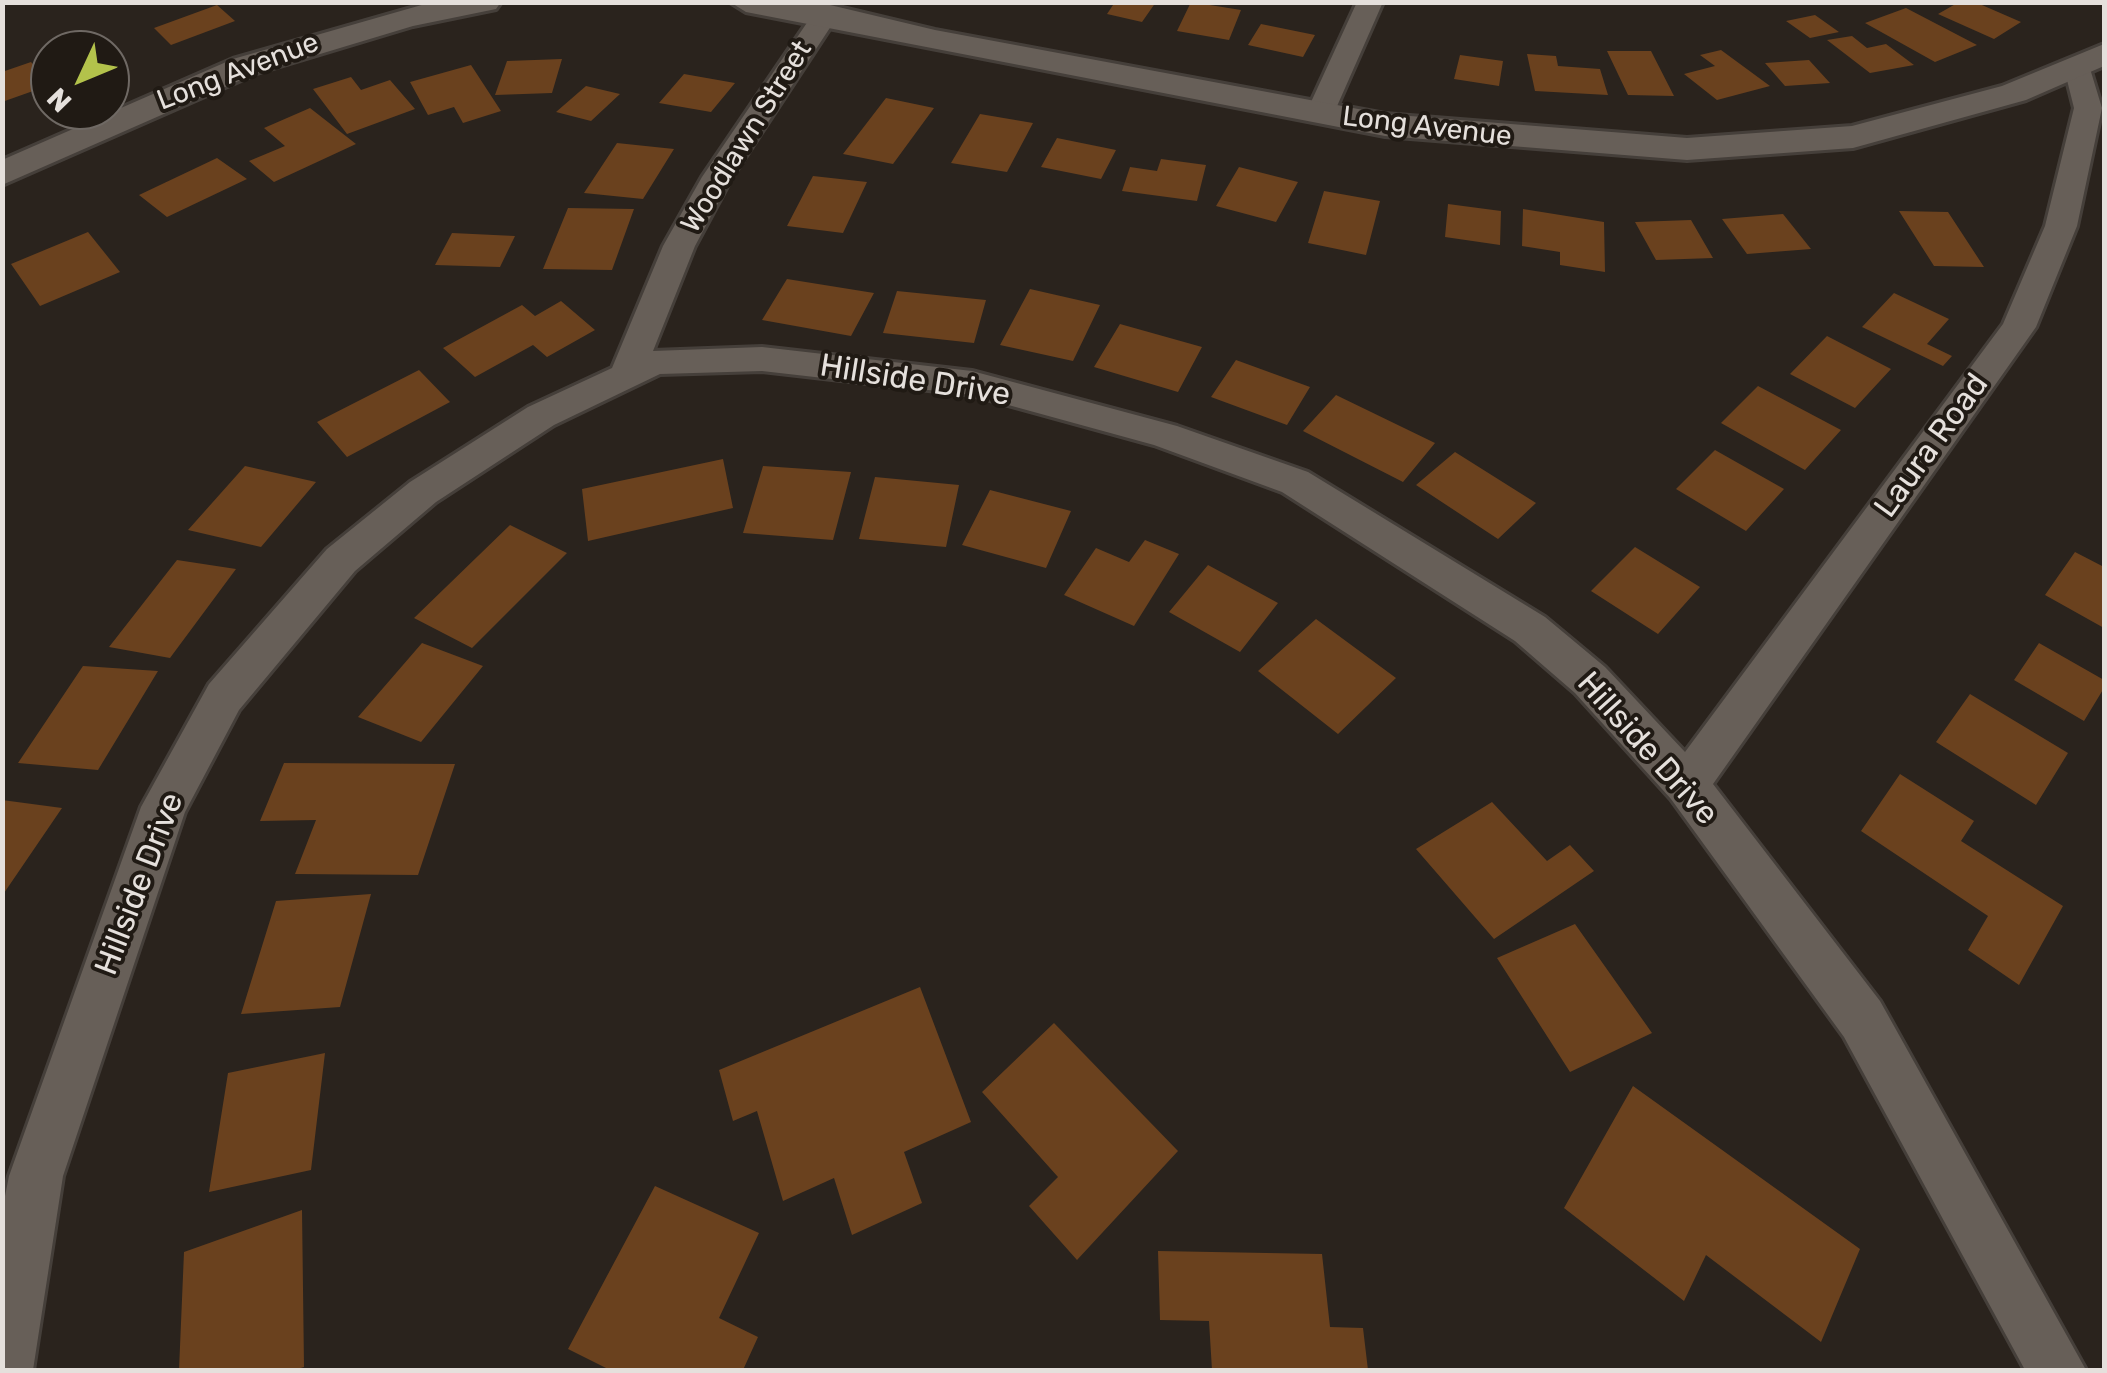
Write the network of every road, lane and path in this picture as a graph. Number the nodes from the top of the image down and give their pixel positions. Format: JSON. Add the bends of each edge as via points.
{"nodes":[{"id":1,"x":485,"y":2,"type":"edge"},
{"id":2,"x":746,"y":2,"type":"edge"},
{"id":3,"x":1370,"y":2,"type":"edge"},
{"id":4,"x":445,"y":6,"type":"edge"},
{"id":5,"x":826,"y":14,"type":"junction"},
{"id":6,"x":2091,"y":61,"type":"edge"},
{"id":7,"x":1320,"y":112,"type":"junction"},
{"id":8,"x":2,"y":174,"type":"edge"},
{"id":9,"x":627,"y":373,"type":"junction"},
{"id":10,"x":1687,"y":786,"type":"junction"},
{"id":11,"x":3,"y":1370,"type":"edge"},
{"id":12,"x":2057,"y":1370,"type":"edge"}],
"edges":[{"from":1,"to":4,"type":"street","name":"Long Avenue"},
{"from":2,"to":5,"type":"street","name":"Long Avenue"},
{"from":3,"to":7,"type":"street"},
{"from":4,"to":8,"type":"street","name":"Long Avenue","via":[[245,66]]},
{"from":5,"to":7,"type":"street","name":"Long Avenue"},
{"from":5,"to":9,"type":"street","name":"Woodlawn Street","via":[[717,177],[679,246]]},
{"from":6,"to":7,"type":"street","name":"Long Avenue","via":[[1938,117],[1853,137],[1758,146],[1480,136]]},
{"from":6,"to":10,"type":"street","name":"Laura Road","via":[[2088,108],[2061,226],[2019,327]]},
{"from":9,"to":10,"type":"street","name":"Hillside Drive","via":[[655,362],[762,359],[972,384],[1164,434],[1295,482],[1530,630],[1590,680]]},
{"from":9,"to":11,"type":"street","name":"Hillside Drive","via":[[541,416],[422,492],[341,560],[224,697],[164,807],[36,1176]]},
{"from":10,"to":12,"type":"street","name":"Hillside Drive","via":[[1862,1020]]}]}
